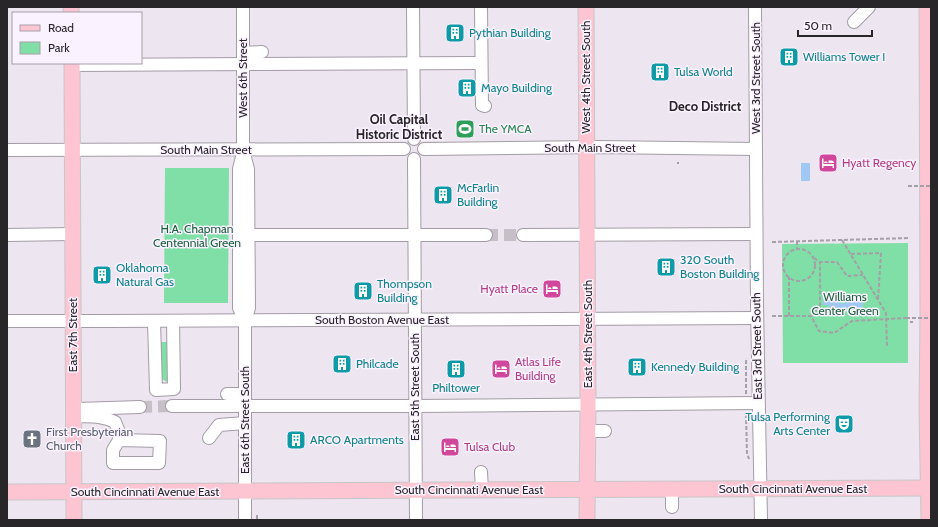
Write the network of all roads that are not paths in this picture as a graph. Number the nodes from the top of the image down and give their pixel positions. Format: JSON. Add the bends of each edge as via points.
{"nodes":[{"id":1,"x":243,"y":7,"type":"edge"},
{"id":2,"x":413,"y":7,"type":"edge"},
{"id":3,"x":481,"y":7,"type":"edge"},
{"id":4,"x":586,"y":7,"type":"edge"},
{"id":5,"x":756,"y":7,"type":"edge"},
{"id":6,"x":869,"y":7,"type":"edge"},
{"id":7,"x":927,"y":7,"type":"edge"},
{"id":8,"x":854,"y":22,"type":"dead end"},
{"id":9,"x":262,"y":52,"type":"dead end"},
{"id":10,"x":243,"y":59,"type":"junction"},
{"id":11,"x":142,"y":62,"type":"edge"},
{"id":12,"x":478,"y":63,"type":"dead end"},
{"id":13,"x":72,"y":64,"type":"edge"},
{"id":14,"x":414,"y":64,"type":"junction"},
{"id":15,"x":485,"y":106,"type":"dead end"},
{"id":16,"x":414,"y":140,"type":"junction"},
{"id":17,"x":587,"y":148,"type":"junction"},
{"id":18,"x":404,"y":149,"type":"junction"},
{"id":19,"x":424,"y":149,"type":"junction"},
{"id":20,"x":756,"y":149,"type":"junction"},
{"id":21,"x":7,"y":150,"type":"edge"},
{"id":22,"x":72,"y":150,"type":"junction"},
{"id":23,"x":243,"y":150,"type":"junction"},
{"id":24,"x":414,"y":159,"type":"junction"},
{"id":25,"x":73,"y":234,"type":"junction"},
{"id":26,"x":756,"y":234,"type":"junction"},
{"id":27,"x":7,"y":235,"type":"edge"},
{"id":28,"x":244,"y":235,"type":"junction"},
{"id":29,"x":414,"y":235,"type":"junction"},
{"id":30,"x":486,"y":235,"type":"tunnel mouth"},
{"id":31,"x":523,"y":235,"type":"tunnel mouth"},
{"id":32,"x":587,"y":235,"type":"junction"},
{"id":33,"x":757,"y":318,"type":"junction"},
{"id":34,"x":415,"y":319,"type":"junction"},
{"id":35,"x":587,"y":319,"type":"junction"},
{"id":36,"x":7,"y":321,"type":"edge"},
{"id":37,"x":73,"y":321,"type":"junction"},
{"id":38,"x":154,"y":321,"type":"junction"},
{"id":39,"x":173,"y":321,"type":"junction"},
{"id":40,"x":245,"y":321,"type":"junction"},
{"id":41,"x":228,"y":394,"type":"dead end"},
{"id":42,"x":244,"y":400,"type":"junction"},
{"id":43,"x":758,"y":403,"type":"junction"},
{"id":44,"x":588,"y":404,"type":"junction"},
{"id":45,"x":172,"y":406,"type":"tunnel mouth"},
{"id":46,"x":415,"y":406,"type":"junction"},
{"id":47,"x":140,"y":407,"type":"tunnel mouth"},
{"id":48,"x":74,"y":413,"type":"junction"},
{"id":49,"x":245,"y":423,"type":"junction"},
{"id":50,"x":588,"y":431,"type":"junction"},
{"id":51,"x":605,"y":431,"type":"dead end"},
{"id":52,"x":210,"y":438,"type":"dead end"},
{"id":53,"x":119,"y":440,"type":"dead end"},
{"id":54,"x":481,"y":472,"type":"dead end"},
{"id":55,"x":930,"y":488,"type":"edge"},
{"id":56,"x":759,"y":489,"type":"junction"},
{"id":57,"x":416,"y":490,"type":"junction"},
{"id":58,"x":482,"y":490,"type":"junction"},
{"id":59,"x":587,"y":490,"type":"junction"},
{"id":60,"x":672,"y":490,"type":"junction"},
{"id":61,"x":245,"y":491,"type":"junction"},
{"id":62,"x":7,"y":492,"type":"edge"},
{"id":63,"x":74,"y":492,"type":"junction"},
{"id":64,"x":672,"y":507,"type":"dead end"},
{"id":65,"x":74,"y":520,"type":"edge"},
{"id":66,"x":245,"y":520,"type":"edge"},
{"id":67,"x":416,"y":520,"type":"edge"},
{"id":68,"x":587,"y":520,"type":"edge"},
{"id":69,"x":761,"y":520,"type":"edge"},
{"id":70,"x":929,"y":520,"type":"edge"}],
"edges":[{"from":1,"to":10,"type":"street","name":"West 6th Street"},
{"from":2,"to":14,"type":"street"},
{"from":3,"to":15,"type":"street","via":[[482,105]]},
{"from":4,"to":17,"type":"main road","name":"West 4th Street South"},
{"from":5,"to":20,"type":"street","name":"West 3rd Street South"},
{"from":6,"to":8,"type":"street"},
{"from":7,"to":55,"type":"main road","via":[[927,407]]},
{"from":9,"to":10,"type":"street"},
{"from":10,"to":11,"type":"street"},
{"from":10,"to":14,"type":"street"},
{"from":10,"to":23,"type":"street","name":"West 6th Street"},
{"from":12,"to":14,"type":"street"},
{"from":13,"to":22,"type":"main road","name":"East 7th Street"},
{"from":14,"to":16,"type":"street"},
{"from":16,"to":18,"type":"street","via":[[407,142]]},
{"from":16,"to":19,"type":"street","via":[[421,142]]},
{"from":17,"to":19,"type":"street","name":"South Main Street"},
{"from":17,"to":20,"type":"street","name":"South Main Street"},
{"from":17,"to":32,"type":"main road","name":"East 4th Street South"},
{"from":18,"to":23,"type":"street","name":"South Main Street"},
{"from":18,"to":24,"type":"street","via":[[407,156]]},
{"from":19,"to":24,"type":"street","via":[[421,156]]},
{"from":20,"to":26,"type":"street","name":"East 3rd Street South"},
{"from":21,"to":22,"type":"street","name":"South Main Street"},
{"from":22,"to":23,"type":"street","name":"South Main Street"},
{"from":22,"to":25,"type":"main road","name":"East 7th Street"},
{"from":23,"to":28,"type":"street","name":"East 6th Street South","via":[[239,169]]},
{"from":24,"to":29,"type":"street","name":"East 5th Street South"},
{"from":25,"to":27,"type":"street"},
{"from":25,"to":37,"type":"main road","name":"East 7th Street"},
{"from":26,"to":32,"type":"street"},
{"from":26,"to":33,"type":"street","name":"East 3rd Street South"},
{"from":28,"to":29,"type":"street"},
{"from":28,"to":40,"type":"street","name":"East 6th Street South","via":[[249,308]]},
{"from":29,"to":30,"type":"street"},
{"from":29,"to":34,"type":"street","name":"East 5th Street South"},
{"from":31,"to":32,"type":"street"},
{"from":32,"to":35,"type":"main road","name":"East 4th Street South"},
{"from":33,"to":35,"type":"street","name":"South Boston Avenue East"},
{"from":33,"to":43,"type":"street","name":"East 3rd Street South"},
{"from":34,"to":35,"type":"street","name":"South Boston Avenue East"},
{"from":34,"to":40,"type":"street","name":"South Boston Avenue East"},
{"from":34,"to":46,"type":"street","name":"East 5th Street South"},
{"from":35,"to":44,"type":"main road","name":"East 4th Street South"},
{"from":36,"to":37,"type":"street","name":"South Boston Avenue East"},
{"from":37,"to":38,"type":"street","name":"South Boston Avenue East"},
{"from":37,"to":48,"type":"main road","name":"East 7th Street"},
{"from":38,"to":39,"type":"street","name":"South Boston Avenue East"},
{"from":38,"to":39,"type":"street","via":[[156,390],[174,389]]},
{"from":39,"to":40,"type":"street","name":"South Boston Avenue East"},
{"from":40,"to":42,"type":"street","name":"East 6th Street South"},
{"from":41,"to":42,"type":"street"},
{"from":42,"to":45,"type":"street"},
{"from":42,"to":46,"type":"street"},
{"from":42,"to":49,"type":"street","name":"East 6th Street South"},
{"from":43,"to":44,"type":"street"},
{"from":43,"to":56,"type":"street","name":"East 3rd Street South"},
{"from":44,"to":46,"type":"street"},
{"from":44,"to":50,"type":"main road","name":"East 4th Street South"},
{"from":46,"to":57,"type":"street","name":"East 5th Street South"},
{"from":47,"to":48,"type":"street"},
{"from":48,"to":53,"type":"street","via":[[108,418],[115,422]]},
{"from":48,"to":63,"type":"main road","name":"East 7th Street"},
{"from":49,"to":52,"type":"street","via":[[220,425]]},
{"from":49,"to":61,"type":"street","name":"East 6th Street South"},
{"from":50,"to":51,"type":"street"},
{"from":50,"to":59,"type":"main road","name":"East 4th Street South"},
{"from":54,"to":58,"type":"street"},
{"from":55,"to":56,"type":"main road","name":"South Cincinnati Avenue East"},
{"from":55,"to":70,"type":"main road"},
{"from":56,"to":60,"type":"main road","name":"South Cincinnati Avenue East"},
{"from":56,"to":69,"type":"street","name":"East 3rd Street South"},
{"from":57,"to":58,"type":"main road","name":"South Cincinnati Avenue East"},
{"from":57,"to":61,"type":"main road","name":"South Cincinnati Avenue East"},
{"from":57,"to":67,"type":"street","name":"East 5th Street South"},
{"from":58,"to":59,"type":"main road","name":"South Cincinnati Avenue East"},
{"from":59,"to":60,"type":"main road","name":"South Cincinnati Avenue East"},
{"from":59,"to":68,"type":"main road","name":"East 4th Street South"},
{"from":60,"to":64,"type":"street"},
{"from":61,"to":63,"type":"main road","name":"South Cincinnati Avenue East"},
{"from":61,"to":66,"type":"street","name":"East 6th Street South"},
{"from":62,"to":63,"type":"main road","name":"South Cincinnati Avenue East"},
{"from":63,"to":65,"type":"main road","name":"East 7th Street"}]}
